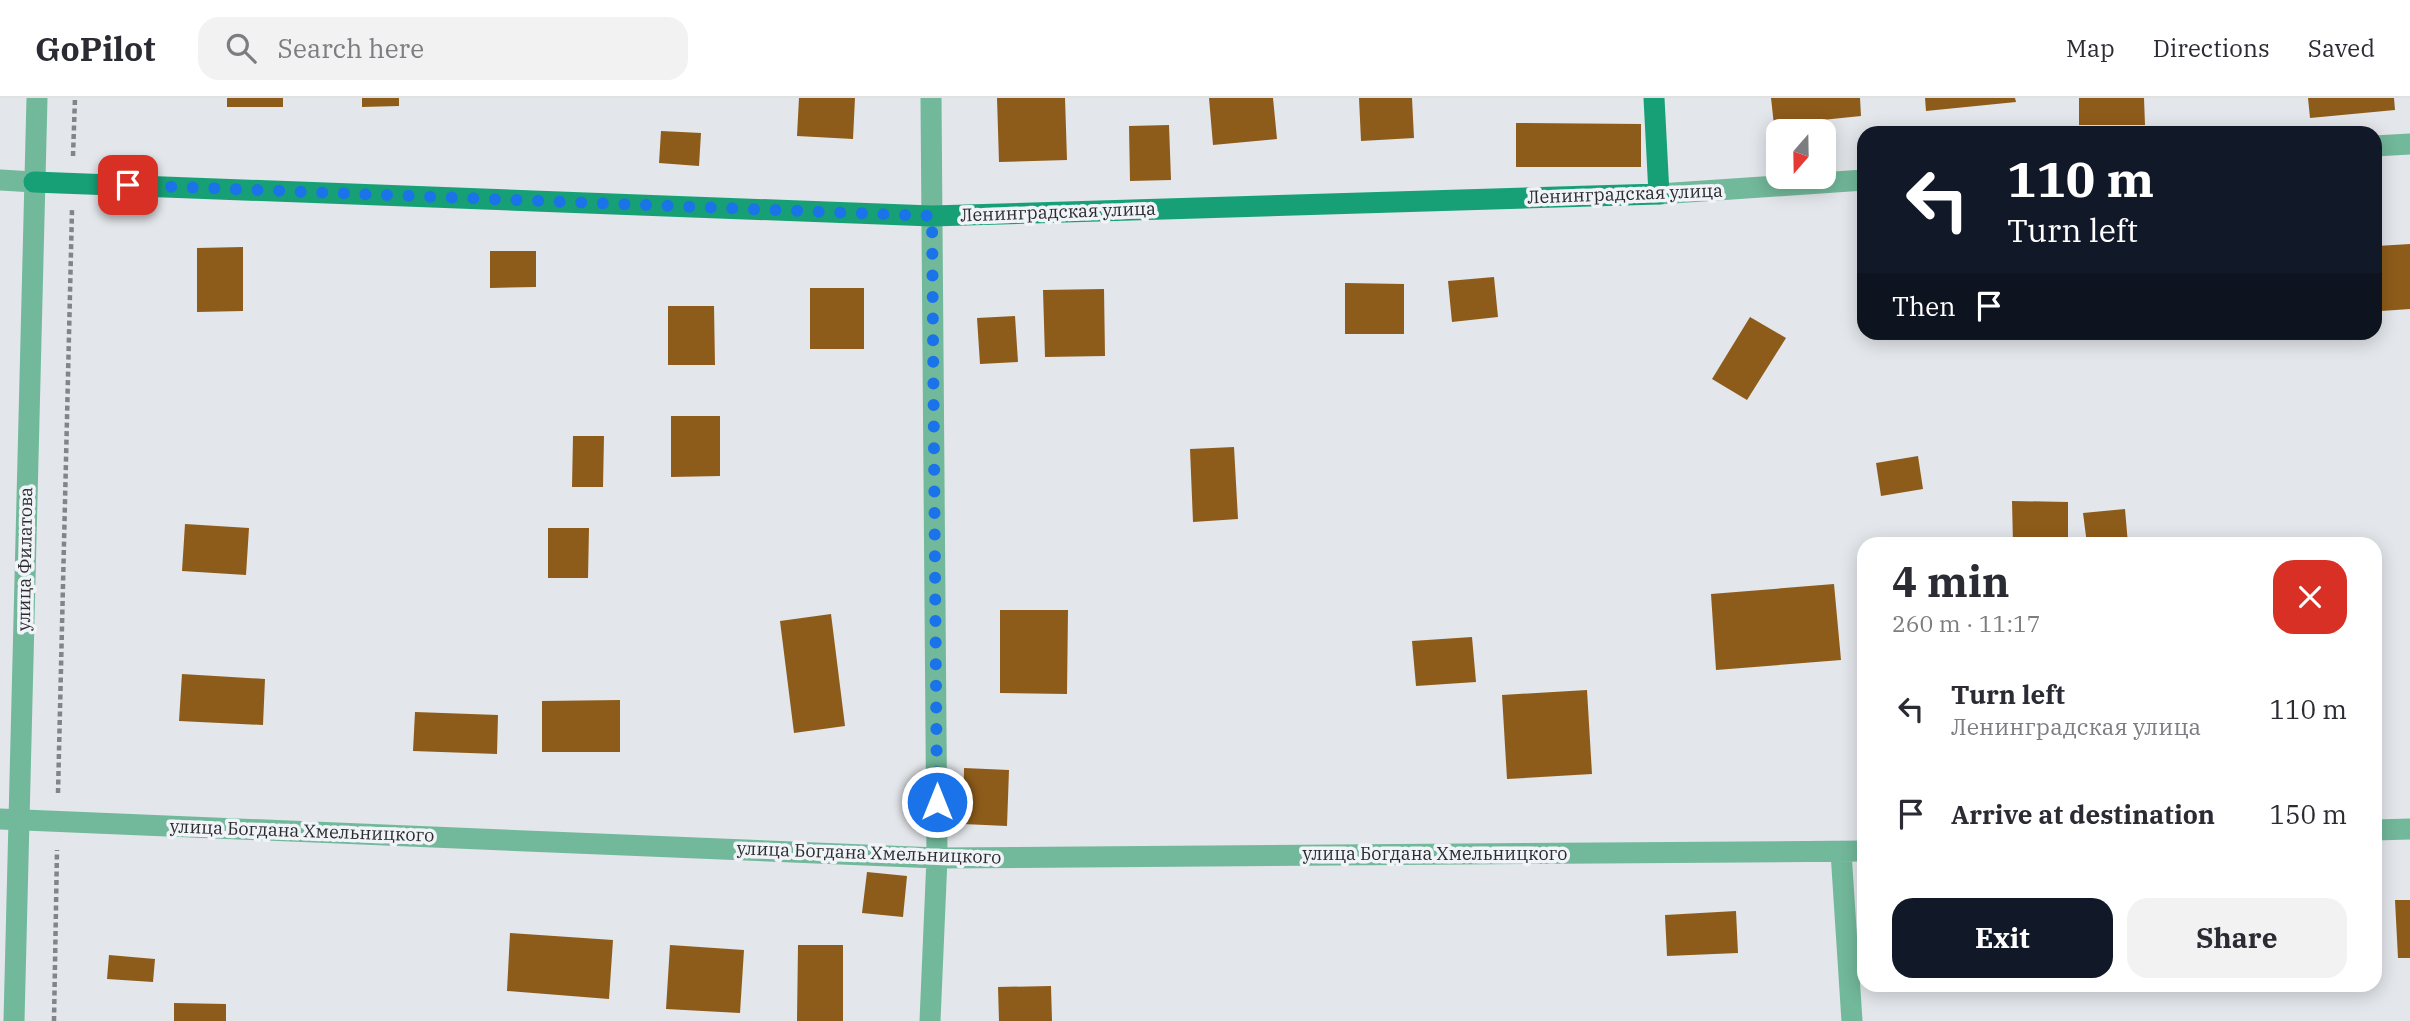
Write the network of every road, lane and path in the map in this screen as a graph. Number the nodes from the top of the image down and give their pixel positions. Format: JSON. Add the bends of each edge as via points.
{"nodes":[{"id":1,"x":37,"y":98,"type":"edge"},
{"id":2,"x":75,"y":98,"type":"edge"},
{"id":3,"x":931,"y":98,"type":"edge"},
{"id":4,"x":1654,"y":98,"type":"edge"},
{"id":5,"x":2410,"y":144,"type":"edge"},
{"id":6,"x":2382,"y":146,"type":"edge"},
{"id":7,"x":0,"y":180,"type":"edge"},
{"id":8,"x":1857,"y":180,"type":"edge"},
{"id":9,"x":34,"y":182,"type":"junction"},
{"id":10,"x":72,"y":183,"type":"junction"},
{"id":11,"x":1659,"y":194,"type":"junction"},
{"id":12,"x":932,"y":216,"type":"junction"},
{"id":13,"x":10,"y":819,"type":"edge"},
{"id":14,"x":57,"y":821,"type":"junction"},
{"id":15,"x":2410,"y":829,"type":"edge"},
{"id":16,"x":2382,"y":830,"type":"edge"},
{"id":17,"x":1857,"y":851,"type":"edge"},
{"id":18,"x":1841,"y":852,"type":"junction"},
{"id":19,"x":937,"y":858,"type":"junction"},
{"id":20,"x":15,"y":1021,"type":"edge"},
{"id":21,"x":54,"y":1021,"type":"edge"},
{"id":22,"x":930,"y":1021,"type":"edge"},
{"id":23,"x":1852,"y":1021,"type":"edge"}],
"edges":[{"from":1,"to":9,"type":"street","name":"улица Филатова"},
{"from":2,"to":10,"type":"path"},
{"from":3,"to":12,"type":"street"},
{"from":4,"to":11,"type":"street"},
{"from":5,"to":6,"type":"street"},
{"from":7,"to":9,"type":"street","name":"Ленинградская улица"},
{"from":8,"to":11,"type":"street","name":"Ленинградская улица"},
{"from":9,"to":10,"type":"street","name":"Ленинградская улица"},
{"from":9,"to":13,"type":"street","name":"улица Филатова"},
{"from":10,"to":12,"type":"street","name":"Ленинградская улица"},
{"from":10,"to":14,"type":"path"},
{"from":11,"to":12,"type":"street","name":"Ленинградская улица"},
{"from":12,"to":19,"type":"street"},
{"from":13,"to":14,"type":"street","name":"улица Богдана Хмельницкого"},
{"from":13,"to":20,"type":"street","name":"улица Филатова"},
{"from":14,"to":19,"type":"street","name":"улица Богдана Хмельницкого"},
{"from":14,"to":21,"type":"path"},
{"from":15,"to":16,"type":"street"},
{"from":17,"to":18,"type":"street","name":"улица Богдана Хмельницкого"},
{"from":18,"to":19,"type":"street","name":"улица Богдана Хмельницкого"},
{"from":18,"to":23,"type":"street"},
{"from":19,"to":22,"type":"street"}]}
